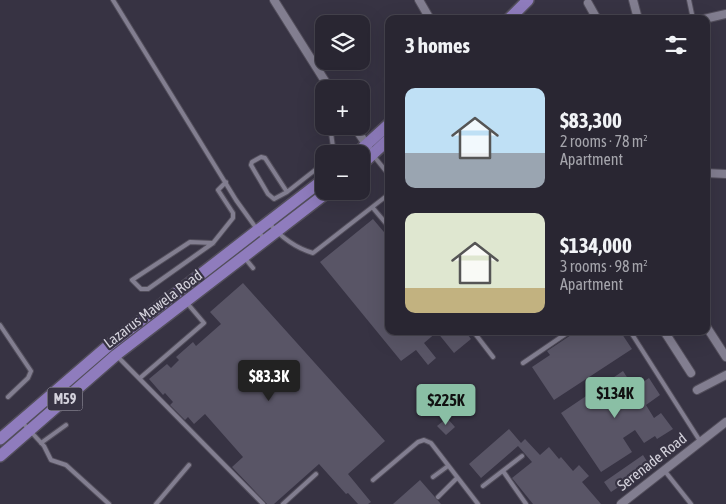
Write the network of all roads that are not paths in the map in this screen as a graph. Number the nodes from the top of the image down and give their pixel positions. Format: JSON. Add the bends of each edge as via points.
{"nodes":[{"id":1,"x":113,"y":0,"type":"edge"},
{"id":2,"x":274,"y":0,"type":"edge"},
{"id":3,"x":419,"y":0,"type":"edge"},
{"id":4,"x":520,"y":0,"type":"edge"},
{"id":5,"x":528,"y":0,"type":"edge"},
{"id":6,"x":633,"y":0,"type":"edge"},
{"id":7,"x":690,"y":0,"type":"edge"},
{"id":8,"x":588,"y":3,"type":"dead end"},
{"id":9,"x":726,"y":14,"type":"edge"},
{"id":10,"x":428,"y":15,"type":"edge"},
{"id":11,"x":505,"y":15,"type":"edge"},
{"id":12,"x":513,"y":15,"type":"edge"},
{"id":13,"x":595,"y":15,"type":"edge"},
{"id":14,"x":637,"y":15,"type":"edge"},
{"id":15,"x":692,"y":15,"type":"edge"},
{"id":16,"x":710,"y":18,"type":"edge"},
{"id":17,"x":324,"y":80,"type":"edge"},
{"id":18,"x":385,"y":129,"type":"edge"},
{"id":19,"x":385,"y":141,"type":"edge"},
{"id":20,"x":370,"y":150,"type":"junction"},
{"id":21,"x":385,"y":169,"type":"edge"},
{"id":22,"x":315,"y":170,"type":"edge"},
{"id":23,"x":710,"y":173,"type":"edge"},
{"id":24,"x":726,"y":174,"type":"edge"},
{"id":25,"x":226,"y":182,"type":"junction"},
{"id":26,"x":315,"y":186,"type":"edge"},
{"id":27,"x":287,"y":192,"type":"junction"},
{"id":28,"x":385,"y":198,"type":"edge"},
{"id":29,"x":318,"y":200,"type":"edge"},
{"id":30,"x":373,"y":208,"type":"junction"},
{"id":31,"x":268,"y":222,"type":"junction"},
{"id":32,"x":385,"y":222,"type":"edge"},
{"id":33,"x":256,"y":231,"type":"junction"},
{"id":34,"x":277,"y":232,"type":"junction"},
{"id":35,"x":265,"y":241,"type":"junction"},
{"id":36,"x":213,"y":243,"type":"junction"},
{"id":37,"x":244,"y":257,"type":"junction"},
{"id":38,"x":253,"y":268,"type":"dead end"},
{"id":39,"x":178,"y":291,"type":"junction"},
{"id":40,"x":186,"y":302,"type":"junction"},
{"id":41,"x":0,"y":325,"type":"edge"},
{"id":42,"x":710,"y":332,"type":"edge"},
{"id":43,"x":476,"y":335,"type":"edge"},
{"id":44,"x":564,"y":335,"type":"edge"},
{"id":45,"x":633,"y":335,"type":"edge"},
{"id":46,"x":667,"y":335,"type":"edge"},
{"id":47,"x":108,"y":346,"type":"junction"},
{"id":48,"x":116,"y":355,"type":"junction"},
{"id":49,"x":493,"y":357,"type":"dead end"},
{"id":50,"x":726,"y":357,"type":"edge"},
{"id":51,"x":524,"y":363,"type":"dead end"},
{"id":52,"x":691,"y":373,"type":"dead end"},
{"id":53,"x":726,"y":375,"type":"edge"},
{"id":54,"x":140,"y":378,"type":"junction"},
{"id":55,"x":696,"y":390,"type":"dead end"},
{"id":56,"x":8,"y":397,"type":"dead end"},
{"id":57,"x":20,"y":420,"type":"junction"},
{"id":58,"x":726,"y":422,"type":"edge"},
{"id":59,"x":66,"y":425,"type":"dead end"},
{"id":60,"x":29,"y":429,"type":"junction"},
{"id":61,"x":0,"y":439,"type":"edge"},
{"id":62,"x":700,"y":442,"type":"junction"},
{"id":63,"x":41,"y":443,"type":"junction"},
{"id":64,"x":0,"y":456,"type":"edge"},
{"id":65,"x":522,"y":456,"type":"dead end"},
{"id":66,"x":189,"y":465,"type":"dead end"},
{"id":67,"x":448,"y":466,"type":"junction"},
{"id":68,"x":664,"y":470,"type":"junction"},
{"id":69,"x":502,"y":471,"type":"junction"},
{"id":70,"x":316,"y":474,"type":"dead end"},
{"id":71,"x":433,"y":477,"type":"dead end"},
{"id":72,"x":457,"y":478,"type":"junction"},
{"id":73,"x":374,"y":480,"type":"dead end"},
{"id":74,"x":484,"y":486,"type":"dead end"},
{"id":75,"x":438,"y":497,"type":"dead end"},
{"id":76,"x":109,"y":504,"type":"edge"},
{"id":77,"x":156,"y":504,"type":"edge"},
{"id":78,"x":263,"y":504,"type":"edge"},
{"id":79,"x":283,"y":504,"type":"edge"},
{"id":80,"x":478,"y":504,"type":"edge"},
{"id":81,"x":526,"y":504,"type":"edge"},
{"id":82,"x":621,"y":504,"type":"edge"},
{"id":83,"x":691,"y":504,"type":"edge"}],
"edges":[{"from":1,"to":25,"type":"lane"},
{"from":2,"to":17,"type":"street"},
{"from":3,"to":10,"type":"street"},
{"from":4,"to":11,"type":"main road"},
{"from":5,"to":12,"type":"main road"},
{"from":6,"to":14,"type":"street"},
{"from":7,"to":15,"type":"lane"},
{"from":8,"to":13,"type":"street"},
{"from":9,"to":16,"type":"street"},
{"from":18,"to":20,"type":"main road"},
{"from":19,"to":20,"type":"main road"},
{"from":20,"to":21,"type":"lane"},
{"from":22,"to":27,"type":"lane"},
{"from":23,"to":24,"type":"street"},
{"from":25,"to":33,"type":"lane"},
{"from":25,"to":36,"type":"lane","via":[[218,190],[233,218]]},
{"from":26,"to":31,"type":"main road","name":"Lazarus Mawela Road","number":"M59"},
{"from":27,"to":27,"type":"lane","via":[[278,199],[271,197],[252,162],[265,158]]},
{"from":28,"to":30,"type":"lane"},
{"from":29,"to":34,"type":"main road","name":"Lazarus Mawela Road","number":"M59"},
{"from":30,"to":32,"type":"lane"},
{"from":30,"to":34,"type":"lane","via":[[313,253]]},
{"from":31,"to":33,"type":"main road","name":"Lazarus Mawela Road","number":"M59"},
{"from":31,"to":34,"type":"lane"},
{"from":33,"to":35,"type":"lane"},
{"from":33,"to":39,"type":"main road","name":"Lazarus Mawela Road","number":"M59"},
{"from":34,"to":35,"type":"main road","name":"Lazarus Mawela Road","number":"M59"},
{"from":35,"to":37,"type":"main road","name":"Lazarus Mawela Road","number":"M59"},
{"from":36,"to":36,"type":"lane","via":[[148,289],[141,289],[132,280],[190,242]]},
{"from":37,"to":38,"type":"lane"},
{"from":37,"to":40,"type":"main road","name":"Lazarus Mawela Road","number":"M59"},
{"from":39,"to":40,"type":"lane"},
{"from":39,"to":47,"type":"main road","name":"Lazarus Mawela Road","number":"M59"},
{"from":40,"to":48,"type":"main road","name":"Lazarus Mawela Road","number":"M59"},
{"from":40,"to":54,"type":"lane","via":[[204,323]]},
{"from":41,"to":56,"type":"lane","via":[[31,371]]},
{"from":42,"to":50,"type":"street"},
{"from":43,"to":49,"type":"lane"},
{"from":44,"to":51,"type":"lane"},
{"from":45,"to":62,"type":"lane"},
{"from":46,"to":52,"type":"street"},
{"from":47,"to":48,"type":"lane"},
{"from":47,"to":57,"type":"main road","name":"Lazarus Mawela Road","number":"M59"},
{"from":48,"to":54,"type":"lane"},
{"from":48,"to":60,"type":"main road","name":"Lazarus Mawela Road","number":"M59"},
{"from":53,"to":55,"type":"street"},
{"from":54,"to":78,"type":"lane"},
{"from":57,"to":60,"type":"lane"},
{"from":57,"to":61,"type":"main road","name":"Lazarus Mawela Road","number":"M59"},
{"from":58,"to":62,"type":"street","name":"Serenade Road"},
{"from":59,"to":63,"type":"lane"},
{"from":60,"to":63,"type":"lane"},
{"from":60,"to":64,"type":"main road","name":"Lazarus Mawela Road","number":"M59"},
{"from":62,"to":68,"type":"street","name":"Serenade Road"},
{"from":63,"to":76,"type":"lane","via":[[51,460],[66,465]]},
{"from":65,"to":69,"type":"lane"},
{"from":66,"to":77,"type":"lane"},
{"from":67,"to":71,"type":"lane"},
{"from":67,"to":72,"type":"lane"},
{"from":67,"to":73,"type":"lane","via":[[424,440]]},
{"from":68,"to":82,"type":"street","name":"Serenade Road"},
{"from":68,"to":83,"type":"lane"},
{"from":69,"to":74,"type":"lane"},
{"from":69,"to":81,"type":"lane"},
{"from":70,"to":79,"type":"lane"},
{"from":72,"to":75,"type":"lane"},
{"from":72,"to":80,"type":"lane"}]}
